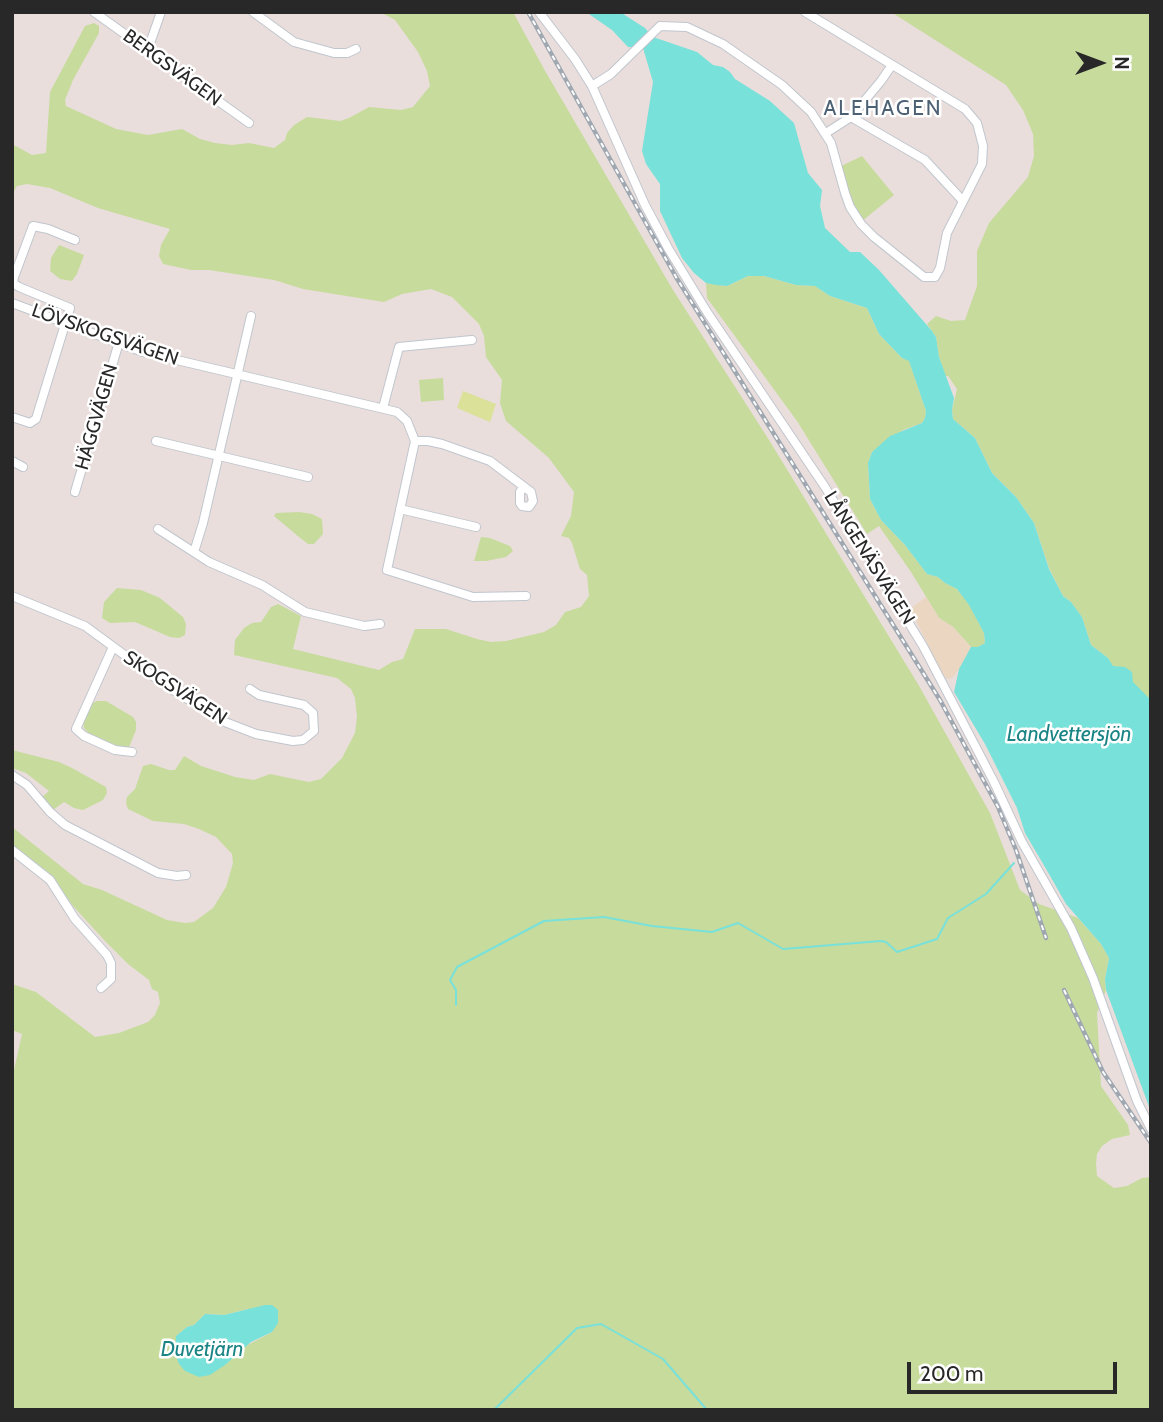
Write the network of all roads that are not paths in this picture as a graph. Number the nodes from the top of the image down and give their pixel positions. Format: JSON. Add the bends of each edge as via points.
{"nodes":[{"id":1,"x":94,"y":12,"type":"edge"},
{"id":2,"x":161,"y":12,"type":"edge"},
{"id":3,"x":253,"y":12,"type":"edge"},
{"id":4,"x":539,"y":12,"type":"edge"},
{"id":5,"x":805,"y":12,"type":"edge"},
{"id":6,"x":148,"y":49,"type":"junction"},
{"id":7,"x":356,"y":49,"type":"dead end"},
{"id":8,"x":892,"y":65,"type":"junction"},
{"id":9,"x":592,"y":86,"type":"junction"},
{"id":10,"x":851,"y":117,"type":"junction"},
{"id":11,"x":249,"y":123,"type":"dead end"},
{"id":12,"x":826,"y":133,"type":"junction"},
{"id":13,"x":963,"y":201,"type":"junction"},
{"id":14,"x":75,"y":240,"type":"dead end"},
{"id":15,"x":12,"y":303,"type":"edge"},
{"id":16,"x":251,"y":316,"type":"dead end"},
{"id":17,"x":67,"y":322,"type":"junction"},
{"id":18,"x":472,"y":340,"type":"dead end"},
{"id":19,"x":119,"y":342,"type":"junction"},
{"id":20,"x":238,"y":376,"type":"junction"},
{"id":21,"x":383,"y":408,"type":"junction"},
{"id":22,"x":12,"y":417,"type":"edge"},
{"id":23,"x":156,"y":441,"type":"dead end"},
{"id":24,"x":415,"y":441,"type":"junction"},
{"id":25,"x":218,"y":457,"type":"junction"},
{"id":26,"x":12,"y":461,"type":"edge"},
{"id":27,"x":23,"y":467,"type":"dead end"},
{"id":28,"x":308,"y":477,"type":"dead end"},
{"id":29,"x":523,"y":488,"type":"dead end"},
{"id":30,"x":75,"y":492,"type":"dead end"},
{"id":31,"x":400,"y":509,"type":"junction"},
{"id":32,"x":477,"y":527,"type":"dead end"},
{"id":33,"x":159,"y":529,"type":"dead end"},
{"id":34,"x":194,"y":552,"type":"junction"},
{"id":35,"x":12,"y":596,"type":"edge"},
{"id":36,"x":526,"y":596,"type":"dead end"},
{"id":37,"x":380,"y":624,"type":"dead end"},
{"id":38,"x":113,"y":647,"type":"junction"},
{"id":39,"x":250,"y":689,"type":"dead end"},
{"id":40,"x":132,"y":752,"type":"dead end"},
{"id":41,"x":12,"y":775,"type":"edge"},
{"id":42,"x":12,"y":850,"type":"edge"},
{"id":43,"x":186,"y":875,"type":"dead end"},
{"id":44,"x":100,"y":988,"type":"dead end"},
{"id":45,"x":1151,"y":1129,"type":"edge"}],
"edges":[{"from":1,"to":6,"type":"street","name":"BERGSVÄGEN"},
{"from":2,"to":6,"type":"street"},
{"from":3,"to":7,"type":"street","via":[[294,42],[334,53]]},
{"from":4,"to":9,"type":"street","name":"LÅNGENÄSVÄGEN"},
{"from":5,"to":8,"type":"street"},
{"from":6,"to":11,"type":"street","name":"BERGSVÄGEN"},
{"from":8,"to":10,"type":"street"},
{"from":8,"to":13,"type":"street","via":[[965,109],[977,123],[984,156]]},
{"from":9,"to":12,"type":"street","via":[[611,74],[660,26],[687,27],[723,44],[782,85]]},
{"from":9,"to":45,"type":"street","name":"LÅNGENÄSVÄGEN","via":[[668,248],[923,646],[1071,928]]},
{"from":10,"to":12,"type":"street"},
{"from":10,"to":13,"type":"street","via":[[925,160]]},
{"from":12,"to":13,"type":"street","via":[[855,216],[924,277],[938,274],[947,233]]},
{"from":14,"to":17,"type":"street","via":[[33,226],[13,283],[70,308]]},
{"from":15,"to":17,"type":"street","name":"LÖVSKOGSVÄGEN"},
{"from":16,"to":20,"type":"street"},
{"from":17,"to":19,"type":"street","name":"LÖVSKOGSVÄGEN"},
{"from":17,"to":22,"type":"street","via":[[36,419],[30,423]]},
{"from":18,"to":21,"type":"street","via":[[399,347]]},
{"from":19,"to":20,"type":"street","name":"LÖVSKOGSVÄGEN"},
{"from":19,"to":30,"type":"street","name":"HÄGGVÄGEN"},
{"from":20,"to":21,"type":"street","name":"LÖVSKOGSVÄGEN"},
{"from":20,"to":25,"type":"street"},
{"from":21,"to":24,"type":"street","name":"LÖVSKOGSVÄGEN","via":[[404,417]]},
{"from":23,"to":25,"type":"street"},
{"from":24,"to":29,"type":"street","via":[[442,444],[490,461]]},
{"from":24,"to":31,"type":"street"},
{"from":25,"to":28,"type":"street"},
{"from":25,"to":34,"type":"street"},
{"from":26,"to":27,"type":"street"},
{"from":31,"to":32,"type":"street"},
{"from":31,"to":36,"type":"street","via":[[387,570],[473,597]]},
{"from":33,"to":34,"type":"street"},
{"from":34,"to":37,"type":"street","via":[[305,612],[364,626]]},
{"from":35,"to":38,"type":"street","name":"SKOGSVÄGEN","via":[[85,626]]},
{"from":38,"to":39,"type":"street","name":"SKOGSVÄGEN","via":[[225,722],[293,741],[314,731],[313,713],[304,705]]},
{"from":38,"to":40,"type":"street","name":"SKOGSVÄGEN","via":[[76,729],[115,750]]},
{"from":41,"to":43,"type":"street","via":[[72,829],[158,873]]},
{"from":42,"to":44,"type":"street","via":[[50,880],[75,919],[107,955],[111,979]]}]}
